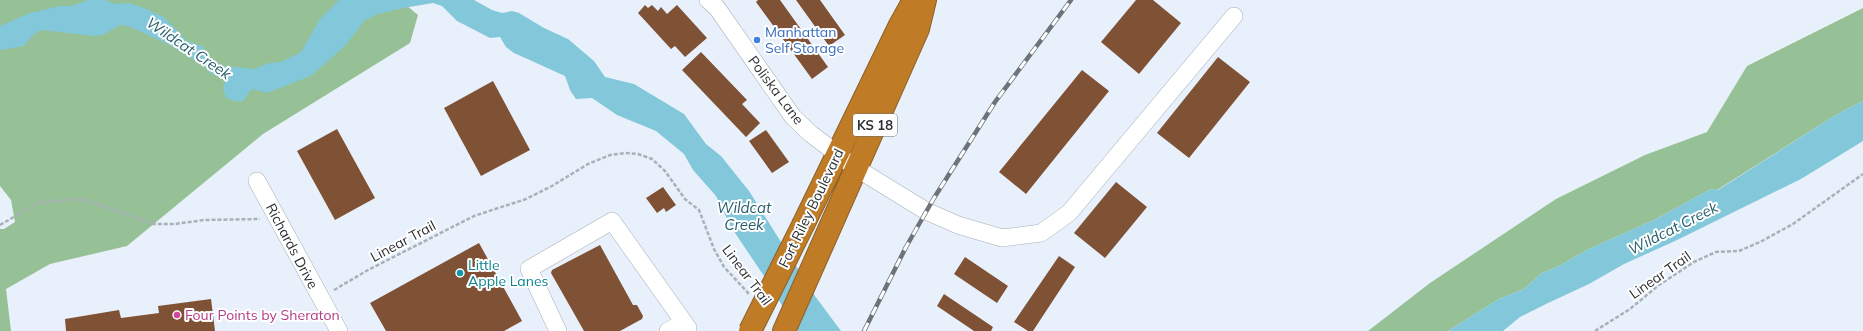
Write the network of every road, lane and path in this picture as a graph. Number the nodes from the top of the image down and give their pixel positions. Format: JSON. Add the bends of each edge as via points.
{"nodes":[{"id":1,"x":708,"y":0,"type":"edge"},
{"id":2,"x":914,"y":0,"type":"edge"},
{"id":3,"x":926,"y":0,"type":"edge"},
{"id":4,"x":1234,"y":16,"type":"dead end"},
{"id":5,"x":838,"y":154,"type":"junction"},
{"id":6,"x":856,"y":168,"type":"junction"},
{"id":7,"x":1863,"y":174,"type":"edge"},
{"id":8,"x":257,"y":181,"type":"dead end"},
{"id":9,"x":263,"y":220,"type":"dead end"},
{"id":10,"x":0,"y":225,"type":"edge"},
{"id":11,"x":320,"y":298,"type":"junction"},
{"id":12,"x":752,"y":298,"type":"dead end"},
{"id":13,"x":685,"y":327,"type":"edge"},
{"id":14,"x":338,"y":331,"type":"edge"},
{"id":15,"x":558,"y":331,"type":"edge"},
{"id":16,"x":668,"y":331,"type":"edge"},
{"id":17,"x":750,"y":331,"type":"edge"},
{"id":18,"x":784,"y":331,"type":"edge"},
{"id":19,"x":1595,"y":331,"type":"edge"}],
"edges":[{"from":1,"to":5,"type":"street","name":"Poliska Lane","via":[[717,8],[793,117]]},
{"from":2,"to":5,"type":"highway","name":"Fort Riley Boulevard","number":"KS 18"},
{"from":3,"to":6,"type":"highway","name":"Fort Riley Boulevard","number":"KS 18","via":[[918,29]]},
{"from":4,"to":6,"type":"street","name":"Poliska Lane","via":[[1069,213],[1041,233],[1002,238],[958,225],[926,211]]},
{"from":5,"to":6,"type":"street","name":"Poliska Lane"},
{"from":5,"to":17,"type":"highway","name":"Fort Riley Boulevard","number":"KS 18","bridge":true},
{"from":6,"to":18,"type":"highway","name":"Fort Riley Boulevard","number":"KS 18"},
{"from":7,"to":19,"type":"path","name":"Linear Trail","via":[[1794,224],[1760,242],[1739,250],[1716,252],[1694,262]]},
{"from":8,"to":11,"type":"street","name":"Richards Drive"},
{"from":9,"to":10,"type":"path","via":[[256,218],[154,224],[85,200],[74,199],[38,203]]},
{"from":11,"to":12,"type":"path","name":"Linear Trail","via":[[368,270],[474,216],[526,199],[588,164],[610,155],[625,153],[652,159],[665,171],[685,199],[699,210],[724,267]]},
{"from":11,"to":14,"type":"street","name":"Richards Drive"},
{"from":13,"to":15,"type":"street","via":[[612,221],[529,269]]},
{"from":13,"to":16,"type":"street"}]}
